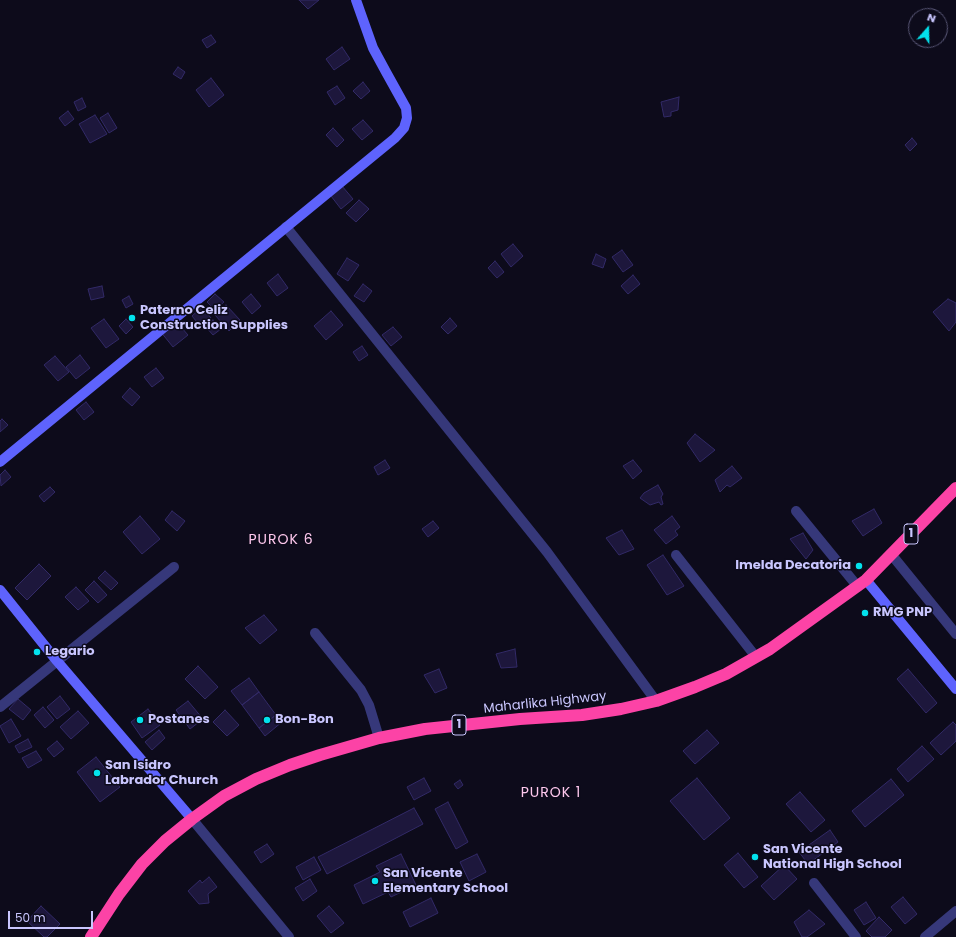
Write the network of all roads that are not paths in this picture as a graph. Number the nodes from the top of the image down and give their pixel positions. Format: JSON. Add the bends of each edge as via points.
{"nodes":[{"id":1,"x":356,"y":0,"type":"edge"},
{"id":2,"x":286,"y":227,"type":"junction"},
{"id":3,"x":0,"y":462,"type":"edge"},
{"id":4,"x":956,"y":488,"type":"edge"},
{"id":5,"x":796,"y":511,"type":"dead end"},
{"id":6,"x":892,"y":554,"type":"junction"},
{"id":7,"x":676,"y":555,"type":"dead end"},
{"id":8,"x":174,"y":567,"type":"dead end"},
{"id":9,"x":862,"y":583,"type":"junction"},
{"id":10,"x":0,"y":590,"type":"edge"},
{"id":11,"x":315,"y":633,"type":"dead end"},
{"id":12,"x":956,"y":634,"type":"edge"},
{"id":13,"x":756,"y":657,"type":"junction"},
{"id":14,"x":57,"y":661,"type":"junction"},
{"id":15,"x":956,"y":689,"type":"edge"},
{"id":16,"x":656,"y":701,"type":"junction"},
{"id":17,"x":0,"y":707,"type":"edge"},
{"id":18,"x":379,"y":738,"type":"junction"},
{"id":19,"x":192,"y":819,"type":"junction"},
{"id":20,"x":814,"y":883,"type":"dead end"},
{"id":21,"x":956,"y":911,"type":"edge"},
{"id":22,"x":91,"y":937,"type":"edge"},
{"id":23,"x":289,"y":937,"type":"edge"},
{"id":24,"x":856,"y":937,"type":"edge"},
{"id":25,"x":925,"y":937,"type":"edge"}],
"edges":[{"from":1,"to":2,"type":"street","via":[[374,48],[406,108],[404,128]]},
{"from":2,"to":3,"type":"street"},
{"from":2,"to":16,"type":"street","via":[[547,552]]},
{"from":4,"to":6,"type":"highway","name":"Maharlika Highway","number":"1"},
{"from":5,"to":9,"type":"street"},
{"from":6,"to":9,"type":"highway","name":"Maharlika Highway","number":"1"},
{"from":6,"to":12,"type":"street"},
{"from":7,"to":13,"type":"street"},
{"from":8,"to":14,"type":"street"},
{"from":9,"to":13,"type":"highway","name":"Maharlika Highway","number":"1"},
{"from":9,"to":15,"type":"street"},
{"from":10,"to":14,"type":"street"},
{"from":11,"to":18,"type":"street","via":[[361,690],[369,705]]},
{"from":13,"to":16,"type":"highway","name":"Maharlika Highway","number":"1","via":[[726,674]]},
{"from":14,"to":17,"type":"street"},
{"from":14,"to":19,"type":"street"},
{"from":16,"to":18,"type":"highway","name":"Maharlika Highway","number":"1","via":[[582,715],[425,729]]},
{"from":18,"to":19,"type":"highway","name":"Maharlika Highway","number":"1","via":[[290,765],[256,779],[224,796]]},
{"from":19,"to":22,"type":"highway","name":"Maharlika Highway","number":"1","via":[[142,864]]},
{"from":19,"to":23,"type":"street"},
{"from":20,"to":24,"type":"street"},
{"from":21,"to":25,"type":"street"}]}
